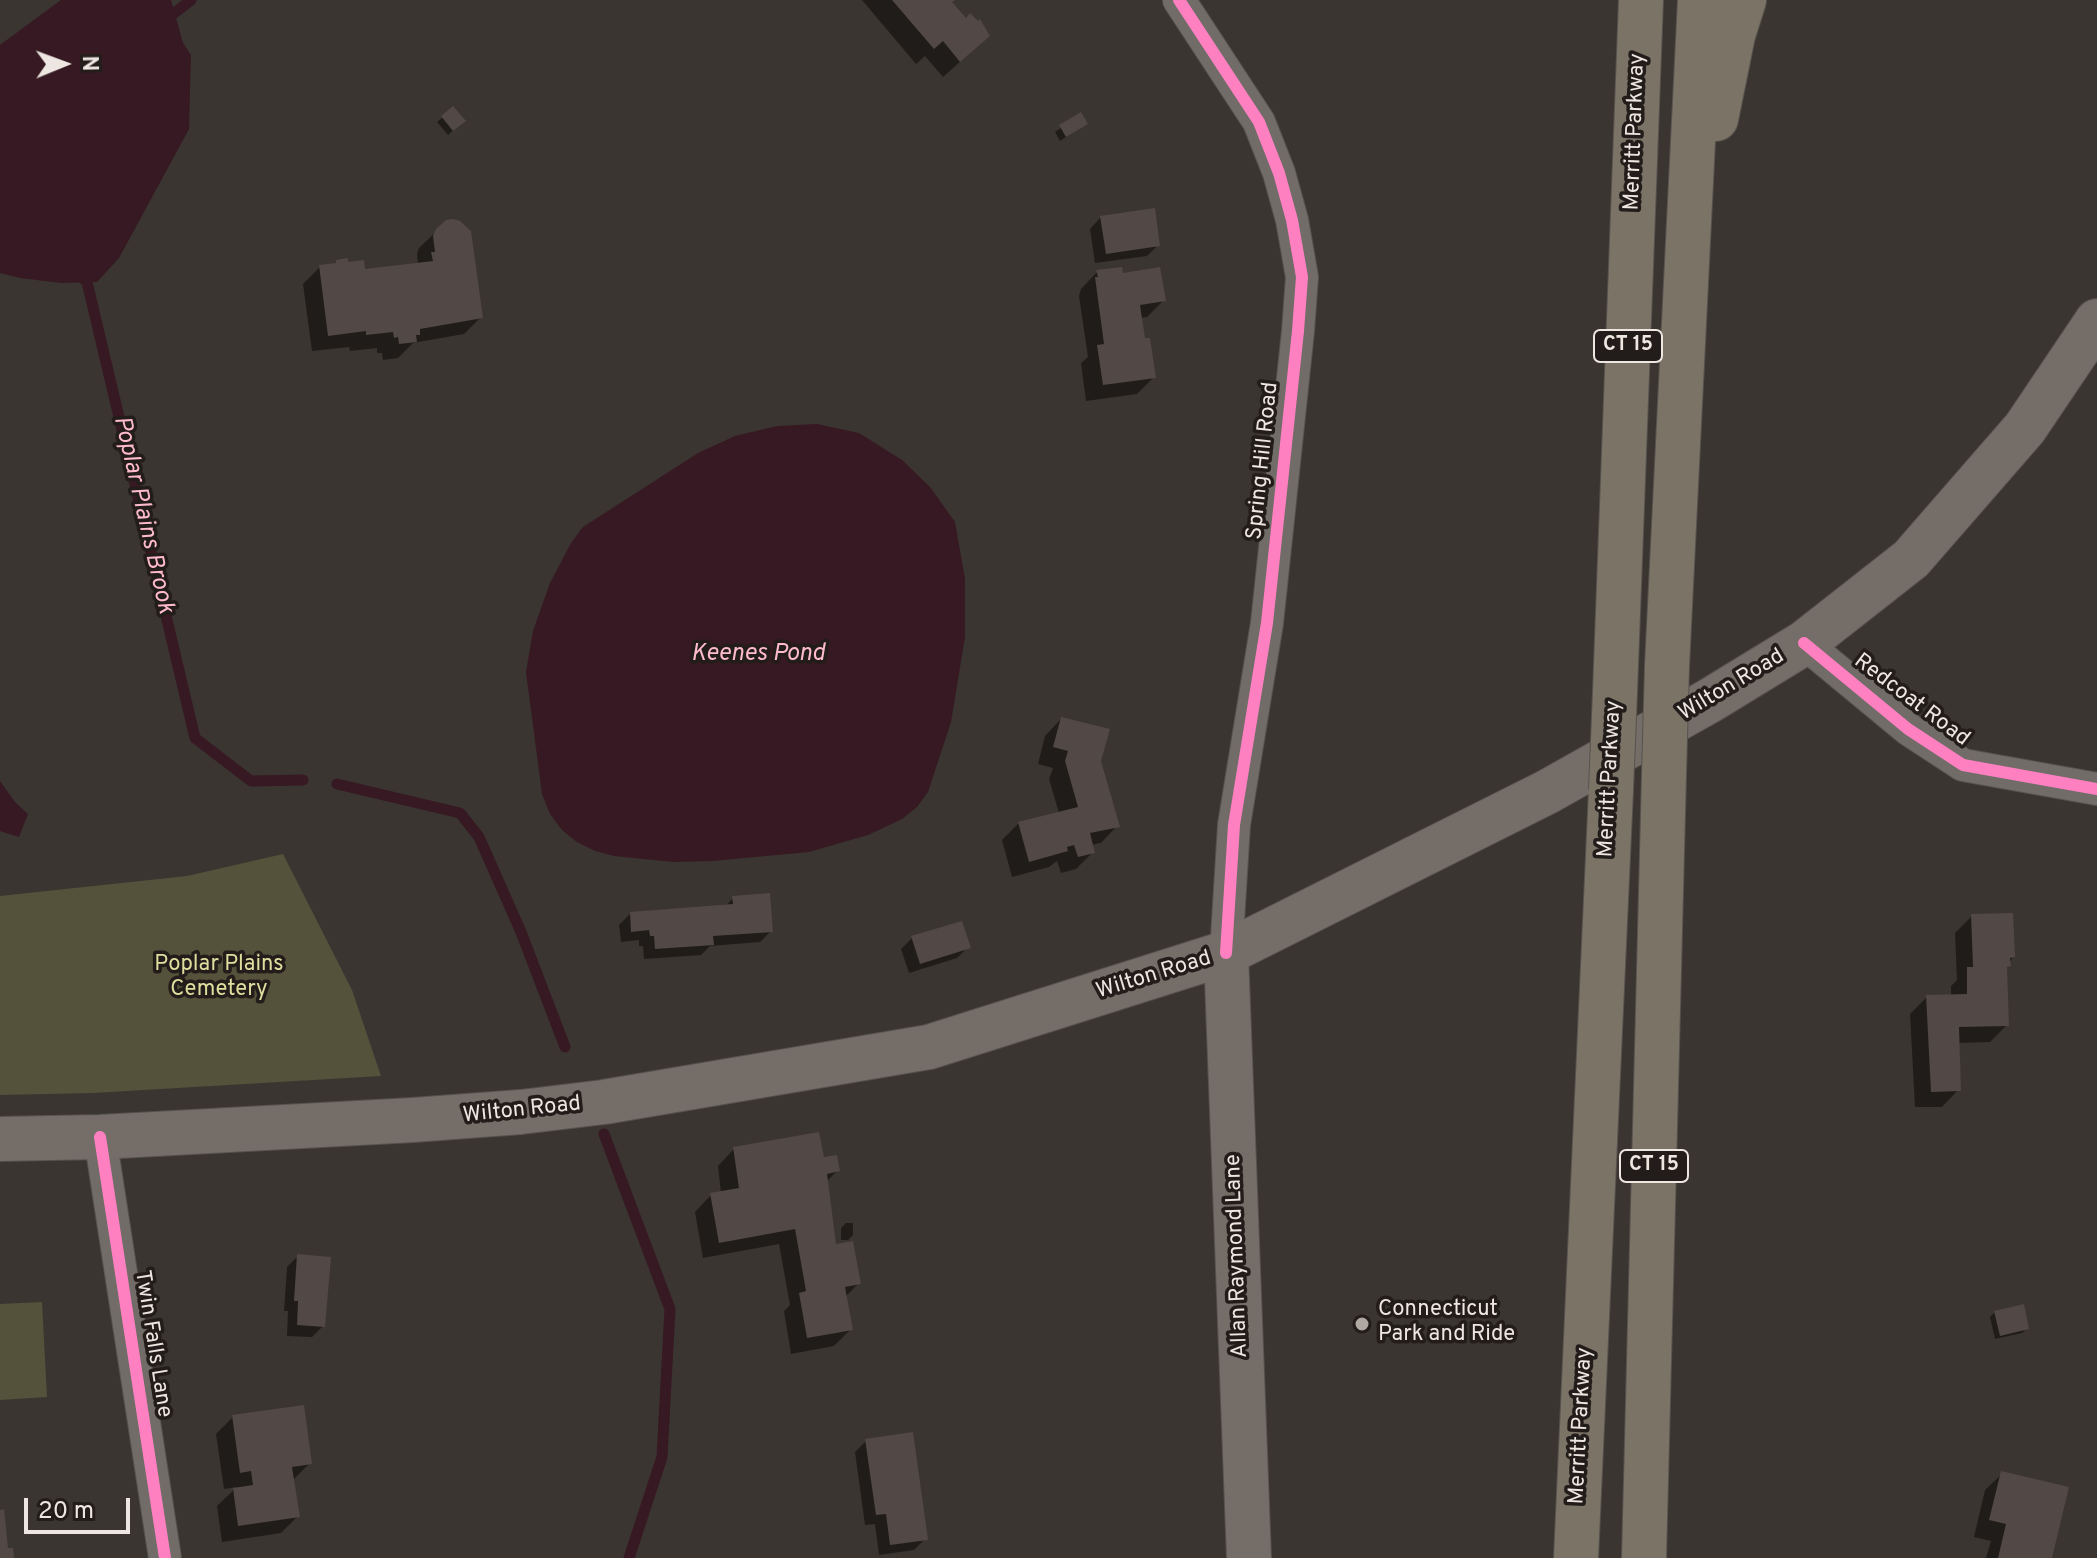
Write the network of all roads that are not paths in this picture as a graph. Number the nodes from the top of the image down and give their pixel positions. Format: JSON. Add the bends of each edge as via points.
{"nodes":[{"id":1,"x":1179,"y":0,"type":"edge"},
{"id":2,"x":1641,"y":0,"type":"edge"},
{"id":3,"x":1700,"y":0,"type":"edge"},
{"id":4,"x":1744,"y":0,"type":"edge"},
{"id":5,"x":2097,"y":321,"type":"edge"},
{"id":6,"x":1678,"y":423,"type":"junction"},
{"id":7,"x":1804,"y":643,"type":"junction"},
{"id":8,"x":2097,"y":789,"type":"edge"},
{"id":9,"x":1226,"y":953,"type":"junction"},
{"id":10,"x":100,"y":1137,"type":"junction"},
{"id":11,"x":0,"y":1139,"type":"edge"},
{"id":12,"x":1591,"y":1230,"type":"junction"},
{"id":13,"x":165,"y":1558,"type":"edge"},
{"id":14,"x":1249,"y":1558,"type":"edge"},
{"id":15,"x":1545,"y":1558,"type":"edge"},
{"id":16,"x":1576,"y":1558,"type":"edge"},
{"id":17,"x":1644,"y":1558,"type":"edge"}],
"edges":[{"from":1,"to":9,"type":"street","name":"Spring Hill Road","via":[[1259,122],[1279,173],[1302,277],[1267,623],[1234,825]]},
{"from":2,"to":12,"type":"highway","name":"Merritt Parkway","number":"CT 15","bridge":true},
{"from":3,"to":6,"type":"highway","number":"CT 15"},
{"from":4,"to":6,"type":"highway","via":[[1714,131]]},
{"from":5,"to":7,"type":"main road","name":"Wilton Road","via":[[2025,428],[1911,559]]},
{"from":6,"to":17,"type":"highway","number":"CT 15","bridge":true},
{"from":7,"to":8,"type":"street","name":"Redcoat Road","via":[[1908,729],[1963,765]]},
{"from":7,"to":9,"type":"main road","name":"Wilton Road","via":[[1547,792]]},
{"from":9,"to":10,"type":"main road","name":"Wilton Road","via":[[929,1047],[761,1078],[521,1112]]},
{"from":9,"to":14,"type":"main road","name":"Allan Raymond Lane"},
{"from":10,"to":11,"type":"main road","name":"Wilton Road"},
{"from":10,"to":13,"type":"street","name":"Twin Falls Lane"},
{"from":12,"to":15,"type":"highway"},
{"from":12,"to":16,"type":"highway","name":"Merritt Parkway","number":"CT 15"}]}
